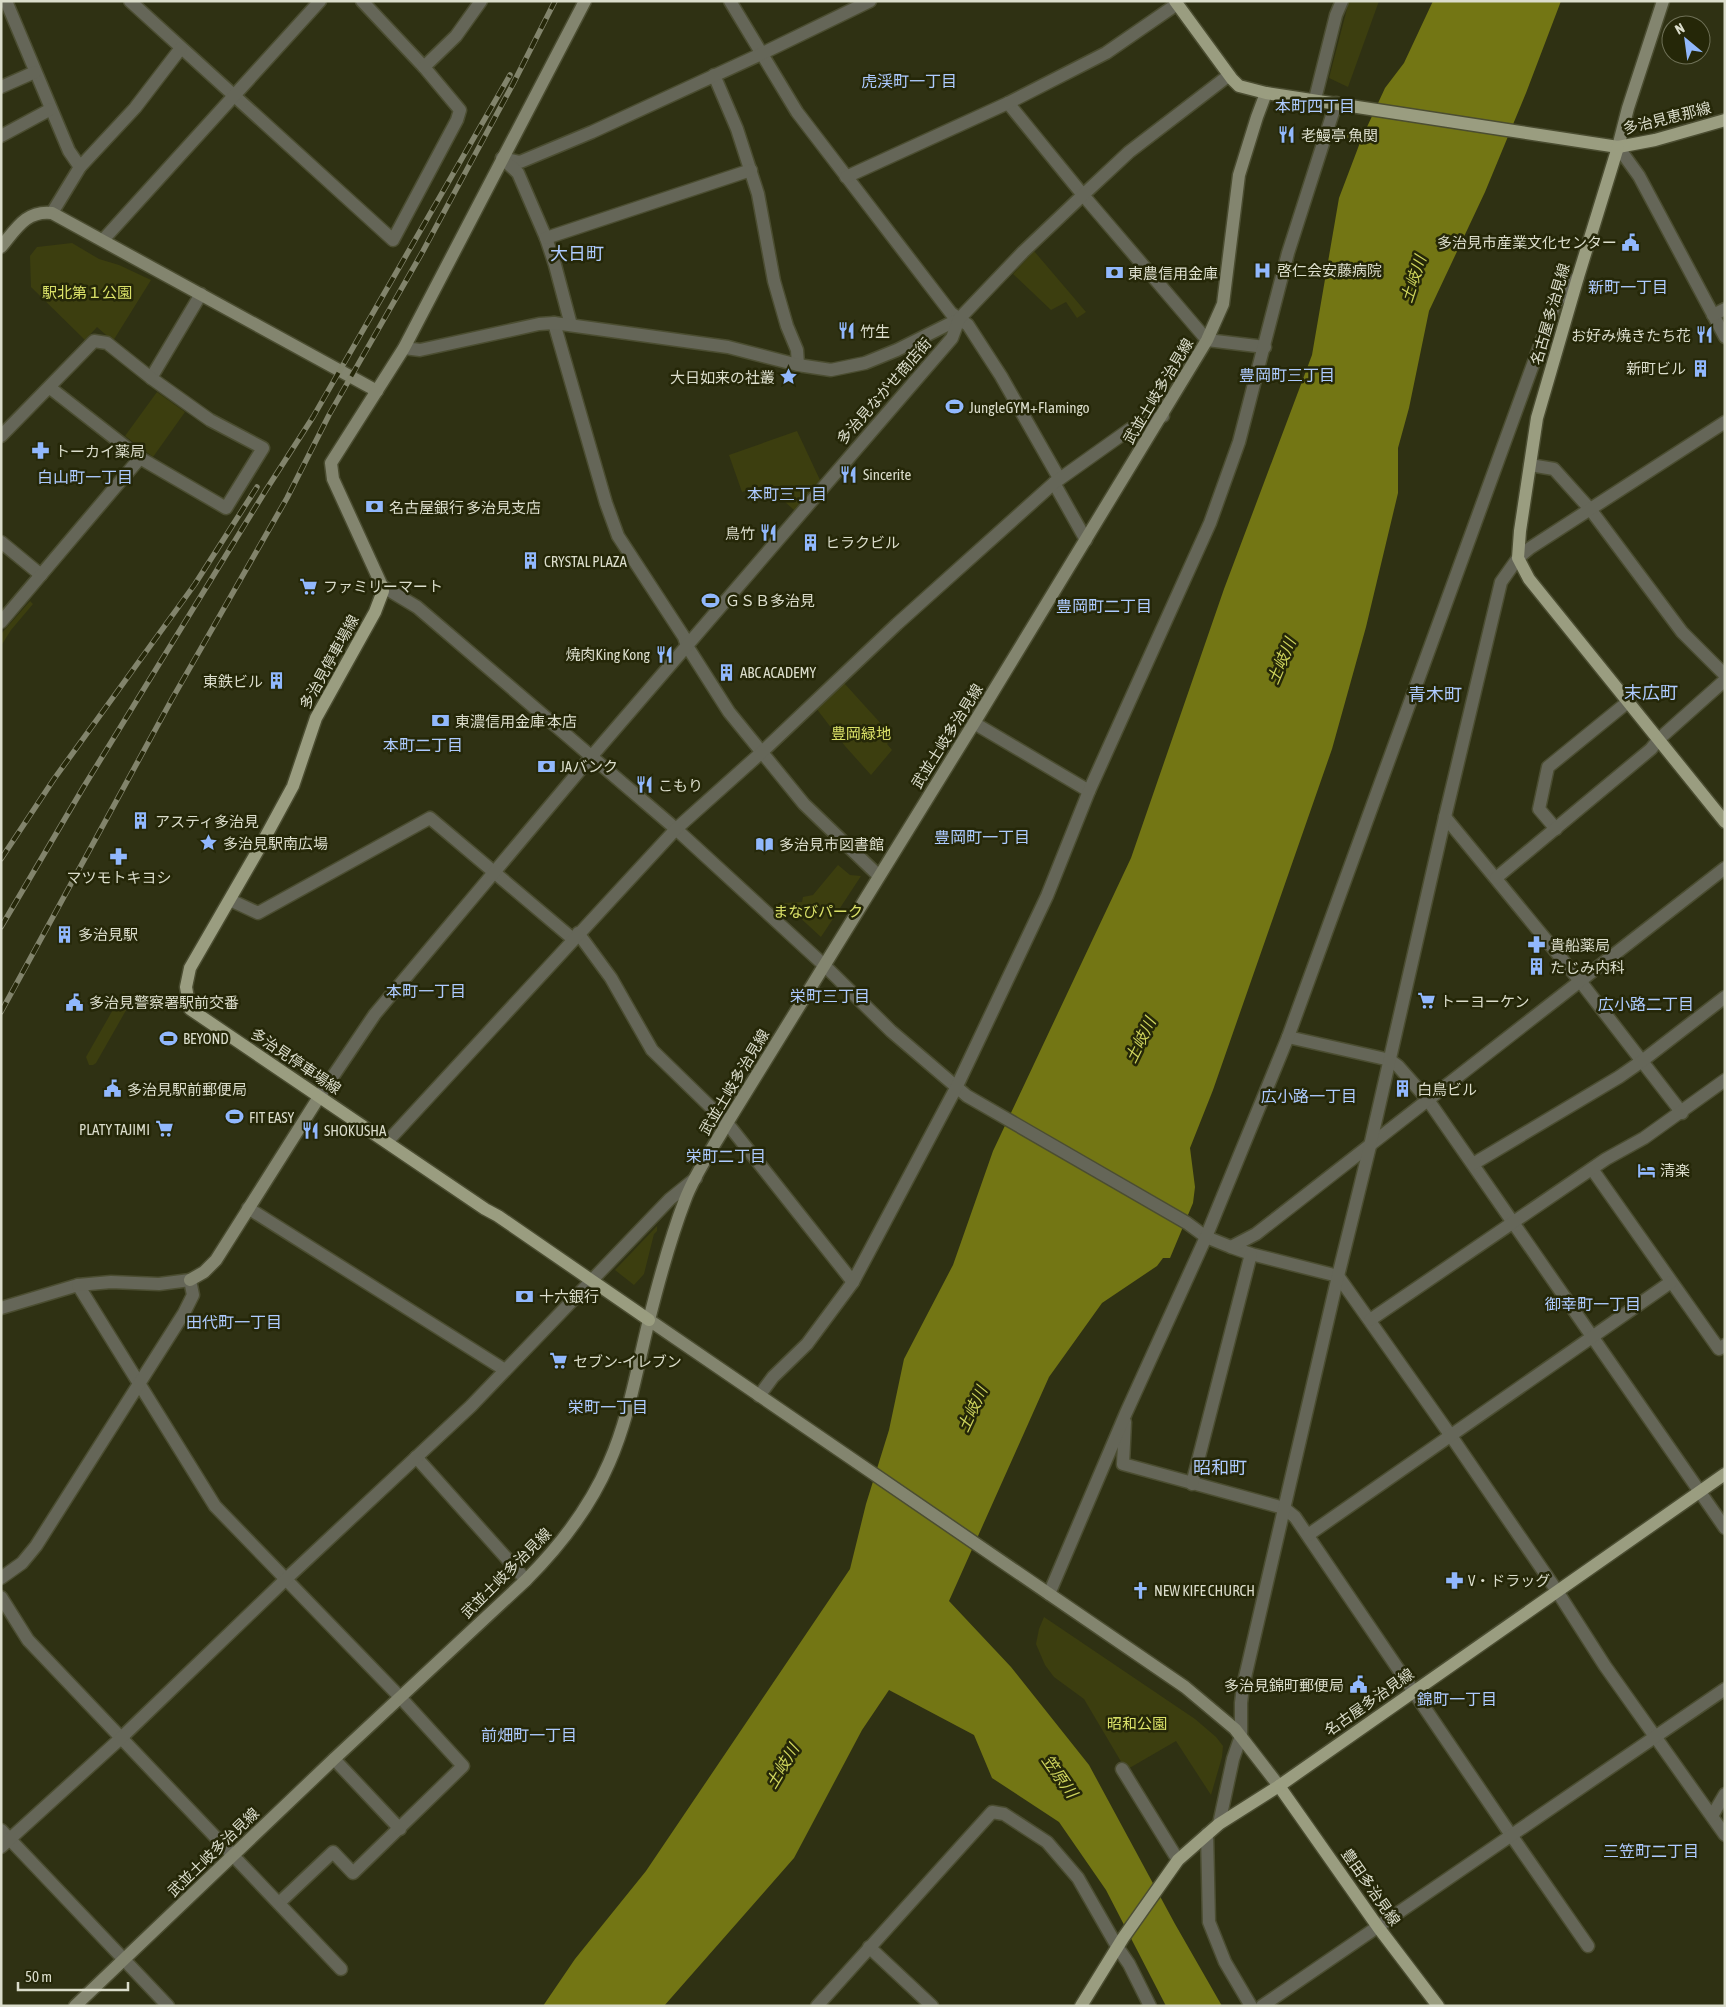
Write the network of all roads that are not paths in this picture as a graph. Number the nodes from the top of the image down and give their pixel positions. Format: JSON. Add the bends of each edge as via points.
{"nodes":[{"id":1,"x":6,"y":1,"type":"edge"},
{"id":2,"x":130,"y":1,"type":"edge"},
{"id":3,"x":320,"y":1,"type":"edge"},
{"id":4,"x":362,"y":1,"type":"edge"},
{"id":5,"x":481,"y":1,"type":"edge"},
{"id":6,"x":586,"y":1,"type":"edge"},
{"id":7,"x":730,"y":1,"type":"edge"},
{"id":8,"x":870,"y":1,"type":"edge"},
{"id":9,"x":1342,"y":1,"type":"edge"},
{"id":10,"x":1663,"y":1,"type":"edge"},
{"id":11,"x":1176,"y":3,"type":"edge"},
{"id":12,"x":181,"y":48,"type":"junction"},
{"id":13,"x":761,"y":54,"type":"junction"},
{"id":14,"x":424,"y":67,"type":"junction"},
{"id":15,"x":35,"y":72,"type":"junction"},
{"id":16,"x":714,"y":75,"type":"junction"},
{"id":17,"x":1228,"y":76,"type":"junction"},
{"id":18,"x":1,"y":87,"type":"edge"},
{"id":19,"x":1266,"y":92,"type":"junction"},
{"id":20,"x":232,"y":95,"type":"junction"},
{"id":21,"x":1315,"y":99,"type":"junction"},
{"id":22,"x":1008,"y":103,"type":"junction"},
{"id":23,"x":1336,"y":103,"type":"junction"},
{"id":24,"x":51,"y":109,"type":"junction"},
{"id":25,"x":1725,"y":120,"type":"edge"},
{"id":26,"x":1,"y":136,"type":"edge"},
{"id":27,"x":1618,"y":147,"type":"junction"},
{"id":28,"x":502,"y":158,"type":"junction"},
{"id":29,"x":80,"y":167,"type":"junction"},
{"id":30,"x":751,"y":170,"type":"junction"},
{"id":31,"x":846,"y":177,"type":"junction"},
{"id":32,"x":1083,"y":195,"type":"junction"},
{"id":33,"x":52,"y":213,"type":"junction"},
{"id":34,"x":546,"y":238,"type":"junction"},
{"id":35,"x":102,"y":240,"type":"junction"},
{"id":36,"x":1,"y":247,"type":"edge"},
{"id":37,"x":1578,"y":277,"type":"junction"},
{"id":38,"x":201,"y":294,"type":"junction"},
{"id":39,"x":1719,"y":312,"type":"edge"},
{"id":40,"x":959,"y":319,"type":"junction"},
{"id":41,"x":554,"y":323,"type":"junction"},
{"id":42,"x":571,"y":325,"type":"junction"},
{"id":43,"x":1725,"y":337,"type":"edge"},
{"id":44,"x":1207,"y":340,"type":"junction"},
{"id":45,"x":1265,"y":346,"type":"junction"},
{"id":46,"x":404,"y":348,"type":"junction"},
{"id":47,"x":798,"y":364,"type":"junction"},
{"id":48,"x":151,"y":378,"type":"junction"},
{"id":49,"x":49,"y":387,"type":"junction"},
{"id":50,"x":377,"y":391,"type":"junction"},
{"id":51,"x":1163,"y":416,"type":"junction"},
{"id":52,"x":1725,"y":422,"type":"edge"},
{"id":53,"x":1,"y":436,"type":"edge"},
{"id":54,"x":140,"y":458,"type":"junction"},
{"id":55,"x":1530,"y":465,"type":"junction"},
{"id":56,"x":1057,"y":481,"type":"junction"},
{"id":57,"x":1590,"y":509,"type":"junction"},
{"id":58,"x":1086,"y":540,"type":"junction"},
{"id":59,"x":1,"y":542,"type":"edge"},
{"id":60,"x":1518,"y":558,"type":"junction"},
{"id":61,"x":41,"y":575,"type":"junction"},
{"id":62,"x":382,"y":586,"type":"junction"},
{"id":63,"x":1,"y":622,"type":"edge"},
{"id":64,"x":687,"y":646,"type":"junction"},
{"id":65,"x":1725,"y":675,"type":"edge"},
{"id":66,"x":1725,"y":680,"type":"edge"},
{"id":67,"x":1628,"y":701,"type":"junction"},
{"id":68,"x":974,"y":723,"type":"junction"},
{"id":69,"x":1660,"y":739,"type":"junction"},
{"id":70,"x":762,"y":752,"type":"junction"},
{"id":71,"x":591,"y":757,"type":"junction"},
{"id":72,"x":1089,"y":791,"type":"junction"},
{"id":73,"x":1445,"y":817,"type":"junction"},
{"id":74,"x":1725,"y":822,"type":"edge"},
{"id":75,"x":676,"y":829,"type":"junction"},
{"id":76,"x":1556,"y":830,"type":"junction"},
{"id":77,"x":1725,"y":868,"type":"edge"},
{"id":78,"x":495,"y":873,"type":"junction"},
{"id":79,"x":879,"y":876,"type":"junction"},
{"id":80,"x":1496,"y":878,"type":"junction"},
{"id":81,"x":230,"y":900,"type":"junction"},
{"id":82,"x":576,"y":936,"type":"junction"},
{"id":83,"x":825,"y":966,"type":"junction"},
{"id":84,"x":1580,"y":982,"type":"junction"},
{"id":85,"x":1725,"y":997,"type":"edge"},
{"id":86,"x":1288,"y":1037,"type":"junction"},
{"id":87,"x":1390,"y":1060,"type":"junction"},
{"id":88,"x":1642,"y":1061,"type":"junction"},
{"id":89,"x":1725,"y":1080,"type":"edge"},
{"id":90,"x":956,"y":1088,"type":"junction"},
{"id":91,"x":319,"y":1097,"type":"junction"},
{"id":92,"x":1428,"y":1100,"type":"junction"},
{"id":93,"x":1682,"y":1113,"type":"junction"},
{"id":94,"x":727,"y":1123,"type":"junction"},
{"id":95,"x":387,"y":1142,"type":"junction"},
{"id":96,"x":1370,"y":1146,"type":"junction"},
{"id":97,"x":1472,"y":1164,"type":"junction"},
{"id":98,"x":1592,"y":1169,"type":"junction"},
{"id":99,"x":696,"y":1177,"type":"junction"},
{"id":100,"x":248,"y":1208,"type":"junction"},
{"id":101,"x":1513,"y":1223,"type":"junction"},
{"id":102,"x":1206,"y":1237,"type":"junction"},
{"id":103,"x":1231,"y":1247,"type":"junction"},
{"id":104,"x":1251,"y":1254,"type":"junction"},
{"id":105,"x":1338,"y":1276,"type":"junction"},
{"id":106,"x":190,"y":1280,"type":"junction"},
{"id":107,"x":590,"y":1280,"type":"junction"},
{"id":108,"x":853,"y":1282,"type":"junction"},
{"id":109,"x":1671,"y":1282,"type":"junction"},
{"id":110,"x":78,"y":1285,"type":"junction"},
{"id":111,"x":1,"y":1308,"type":"edge"},
{"id":112,"x":649,"y":1320,"type":"junction"},
{"id":113,"x":1370,"y":1320,"type":"junction"},
{"id":114,"x":1592,"y":1337,"type":"junction"},
{"id":115,"x":1725,"y":1345,"type":"edge"},
{"id":116,"x":505,"y":1370,"type":"junction"},
{"id":117,"x":139,"y":1384,"type":"junction"},
{"id":118,"x":759,"y":1396,"type":"junction"},
{"id":119,"x":1126,"y":1414,"type":"junction"},
{"id":120,"x":1451,"y":1436,"type":"junction"},
{"id":121,"x":416,"y":1457,"type":"junction"},
{"id":122,"x":1725,"y":1474,"type":"edge"},
{"id":123,"x":1192,"y":1484,"type":"junction"},
{"id":124,"x":1700,"y":1492,"type":"junction"},
{"id":125,"x":1284,"y":1508,"type":"junction"},
{"id":126,"x":1725,"y":1528,"type":"edge"},
{"id":127,"x":1308,"y":1535,"type":"junction"},
{"id":128,"x":1,"y":1578,"type":"edge"},
{"id":129,"x":286,"y":1579,"type":"junction"},
{"id":130,"x":526,"y":1580,"type":"junction"},
{"id":131,"x":1044,"y":1590,"type":"junction"},
{"id":132,"x":1557,"y":1592,"type":"junction"},
{"id":133,"x":1,"y":1597,"type":"edge"},
{"id":134,"x":1725,"y":1689,"type":"edge"},
{"id":135,"x":1413,"y":1690,"type":"junction"},
{"id":136,"x":400,"y":1697,"type":"junction"},
{"id":137,"x":1241,"y":1736,"type":"junction"},
{"id":138,"x":1656,"y":1737,"type":"junction"},
{"id":139,"x":121,"y":1738,"type":"junction"},
{"id":140,"x":334,"y":1759,"type":"junction"},
{"id":141,"x":1122,"y":1769,"type":"dead end"},
{"id":142,"x":1279,"y":1786,"type":"junction"},
{"id":143,"x":1725,"y":1794,"type":"edge"},
{"id":144,"x":1712,"y":1816,"type":"junction"},
{"id":145,"x":1219,"y":1824,"type":"junction"},
{"id":146,"x":400,"y":1829,"type":"junction"},
{"id":147,"x":1207,"y":1834,"type":"junction"},
{"id":148,"x":1511,"y":1835,"type":"junction"},
{"id":149,"x":1725,"y":1835,"type":"edge"},
{"id":150,"x":4,"y":1839,"type":"edge"},
{"id":151,"x":233,"y":1855,"type":"junction"},
{"id":152,"x":1178,"y":1860,"type":"junction"},
{"id":153,"x":279,"y":1903,"type":"junction"},
{"id":154,"x":1378,"y":1927,"type":"junction"},
{"id":155,"x":1120,"y":1943,"type":"junction"},
{"id":156,"x":1588,"y":1946,"type":"dead end"},
{"id":157,"x":869,"y":1947,"type":"junction"},
{"id":158,"x":124,"y":1959,"type":"junction"},
{"id":159,"x":341,"y":1969,"type":"dead end"},
{"id":160,"x":75,"y":2006,"type":"edge"},
{"id":161,"x":168,"y":2006,"type":"edge"},
{"id":162,"x":817,"y":2006,"type":"edge"},
{"id":163,"x":932,"y":2006,"type":"edge"},
{"id":164,"x":1081,"y":2006,"type":"edge"},
{"id":165,"x":1150,"y":2006,"type":"edge"},
{"id":166,"x":1251,"y":2006,"type":"edge"},
{"id":167,"x":1262,"y":2006,"type":"edge"},
{"id":168,"x":1438,"y":2006,"type":"edge"}],
"edges":[{"from":1,"to":15,"type":"street"},
{"from":2,"to":12,"type":"street"},
{"from":3,"to":20,"type":"street"},
{"from":4,"to":14,"type":"street"},
{"from":5,"to":14,"type":"street","via":[[456,36]]},
{"from":6,"to":28,"type":"main road"},
{"from":7,"to":13,"type":"street"},
{"from":8,"to":13,"type":"street"},
{"from":9,"to":21,"type":"street"},
{"from":10,"to":27,"type":"main road"},
{"from":11,"to":17,"type":"main road"},
{"from":11,"to":22,"type":"street","via":[[1106,53]]},
{"from":12,"to":20,"type":"street"},
{"from":12,"to":29,"type":"street","via":[[135,108]]},
{"from":13,"to":16,"type":"street"},
{"from":13,"to":31,"type":"street","via":[[797,112]]},
{"from":14,"to":20,"type":"street","via":[[460,110],[393,240]]},
{"from":15,"to":18,"type":"street"},
{"from":15,"to":24,"type":"street"},
{"from":16,"to":28,"type":"street","via":[[520,162]]},
{"from":16,"to":30,"type":"street"},
{"from":17,"to":19,"type":"main road","via":[[1239,86]]},
{"from":17,"to":32,"type":"street","name":"多治見ながせ商店街","via":[[1129,152]]},
{"from":19,"to":21,"type":"main road"},
{"from":19,"to":44,"type":"main road","name":"武並土岐多治見線","via":[[1239,175],[1223,304]]},
{"from":20,"to":35,"type":"street"},
{"from":21,"to":23,"type":"main road"},
{"from":22,"to":31,"type":"street"},
{"from":22,"to":32,"type":"street"},
{"from":23,"to":27,"type":"main road"},
{"from":23,"to":45,"type":"street","via":[[1295,229]]},
{"from":24,"to":26,"type":"street"},
{"from":24,"to":29,"type":"street","via":[[69,151]]},
{"from":25,"to":27,"type":"main road","name":"多治見恵那線"},
{"from":27,"to":37,"type":"main road","name":"名古屋多治見線"},
{"from":27,"to":39,"type":"street","via":[[1639,176]]},
{"from":28,"to":34,"type":"street","via":[[518,173]]},
{"from":28,"to":46,"type":"main road"},
{"from":29,"to":33,"type":"street"},
{"from":30,"to":34,"type":"street"},
{"from":30,"to":47,"type":"street","via":[[774,281],[797,350]]},
{"from":31,"to":40,"type":"street","via":[[951,313]]},
{"from":32,"to":40,"type":"street","name":"多治見ながせ商店街"},
{"from":32,"to":44,"type":"street"},
{"from":33,"to":35,"type":"main road"},
{"from":33,"to":36,"type":"main road","via":[[32,214]]},
{"from":34,"to":42,"type":"street"},
{"from":35,"to":38,"type":"main road"},
{"from":37,"to":55,"type":"main road","name":"名古屋多治見線","via":[[1537,418]]},
{"from":37,"to":86,"type":"street","via":[[1555,304]]},
{"from":38,"to":48,"type":"street"},
{"from":38,"to":50,"type":"main road"},
{"from":39,"to":43,"type":"street"},
{"from":40,"to":47,"type":"street","via":[[865,363],[831,370]]},
{"from":40,"to":56,"type":"street","via":[[968,325],[1001,376]]},
{"from":40,"to":64,"type":"street","name":"多治見ながせ商店街","via":[[952,338]]},
{"from":41,"to":42,"type":"street"},
{"from":41,"to":46,"type":"street","via":[[420,350]]},
{"from":41,"to":64,"type":"street","via":[[618,536]]},
{"from":42,"to":47,"type":"street","via":[[728,347]]},
{"from":44,"to":45,"type":"street"},
{"from":44,"to":51,"type":"main road","name":"武並土岐多治見線"},
{"from":45,"to":72,"type":"street","via":[[1239,442],[1210,523]]},
{"from":46,"to":50,"type":"main road"},
{"from":48,"to":49,"type":"street","via":[[108,344],[94,341]]},
{"from":48,"to":54,"type":"street","via":[[210,420],[263,448],[226,508]]},
{"from":49,"to":53,"type":"street"},
{"from":49,"to":54,"type":"street"},
{"from":50,"to":62,"type":"main road","via":[[331,463],[333,479]]},
{"from":51,"to":56,"type":"street","via":[[1130,429]]},
{"from":51,"to":58,"type":"main road","name":"武並土岐多治見線"},
{"from":52,"to":57,"type":"street"},
{"from":54,"to":61,"type":"street"},
{"from":55,"to":57,"type":"street","via":[[1554,469]]},
{"from":55,"to":60,"type":"main road","name":"名古屋多治見線"},
{"from":56,"to":58,"type":"street"},
{"from":56,"to":70,"type":"street","via":[[897,624]]},
{"from":57,"to":60,"type":"street"},
{"from":57,"to":65,"type":"street","via":[[1682,632]]},
{"from":58,"to":68,"type":"main road","name":"武並土岐多治見線"},
{"from":59,"to":61,"type":"street"},
{"from":60,"to":67,"type":"main road","via":[[1529,579]]},
{"from":60,"to":73,"type":"street","via":[[1501,582]]},
{"from":61,"to":63,"type":"street"},
{"from":62,"to":71,"type":"street","via":[[417,606]]},
{"from":62,"to":81,"type":"main road","name":"多治見停車場線","via":[[375,612],[316,718],[293,786]]},
{"from":64,"to":70,"type":"street","via":[[729,712]]},
{"from":64,"to":71,"type":"street","name":"多治見ながせ商店街"},
{"from":66,"to":69,"type":"street"},
{"from":67,"to":69,"type":"main road"},
{"from":67,"to":76,"type":"street","via":[[1548,767],[1539,809]]},
{"from":68,"to":72,"type":"street"},
{"from":68,"to":79,"type":"main road","name":"武並土岐多治見線"},
{"from":69,"to":74,"type":"main road"},
{"from":69,"to":76,"type":"street"},
{"from":70,"to":75,"type":"street"},
{"from":70,"to":79,"type":"street","via":[[810,810]]},
{"from":71,"to":75,"type":"street"},
{"from":71,"to":78,"type":"street","name":"多治見ながせ商店街"},
{"from":72,"to":90,"type":"street","via":[[1047,896]]},
{"from":73,"to":80,"type":"street"},
{"from":73,"to":87,"type":"street"},
{"from":75,"to":82,"type":"street"},
{"from":75,"to":83,"type":"street"},
{"from":76,"to":80,"type":"street"},
{"from":77,"to":84,"type":"street"},
{"from":78,"to":81,"type":"street","via":[[430,818],[258,913]]},
{"from":78,"to":82,"type":"street"},
{"from":78,"to":91,"type":"street","name":"多治見ながせ商店街","via":[[376,1014]]},
{"from":79,"to":83,"type":"main road","name":"武並土岐多治見線"},
{"from":80,"to":84,"type":"street"},
{"from":81,"to":91,"type":"main road","name":"多治見停車場線","via":[[190,968],[186,987],[190,1009]]},
{"from":82,"to":94,"type":"street","via":[[612,978],[652,1050]]},
{"from":82,"to":95,"type":"street"},
{"from":83,"to":90,"type":"street","via":[[890,1031]]},
{"from":83,"to":94,"type":"main road","name":"武並土岐多治見線"},
{"from":84,"to":88,"type":"street"},
{"from":84,"to":92,"type":"street"},
{"from":85,"to":88,"type":"street"},
{"from":86,"to":87,"type":"street"},
{"from":86,"to":102,"type":"street"},
{"from":87,"to":92,"type":"street"},
{"from":87,"to":96,"type":"street"},
{"from":88,"to":93,"type":"street"},
{"from":88,"to":97,"type":"street"},
{"from":89,"to":93,"type":"street"},
{"from":90,"to":102,"type":"street"},
{"from":90,"to":108,"type":"street"},
{"from":91,"to":95,"type":"main road","name":"多治見停車場線"},
{"from":91,"to":100,"type":"main road"},
{"from":92,"to":96,"type":"street"},
{"from":92,"to":97,"type":"street"},
{"from":93,"to":98,"type":"street"},
{"from":94,"to":99,"type":"main road","name":"武並土岐多治見線"},
{"from":94,"to":108,"type":"street"},
{"from":95,"to":107,"type":"main road","name":"多治見停車場線"},
{"from":96,"to":103,"type":"street","via":[[1256,1234]]},
{"from":96,"to":105,"type":"street"},
{"from":97,"to":101,"type":"street"},
{"from":98,"to":101,"type":"street"},
{"from":98,"to":109,"type":"street"},
{"from":99,"to":107,"type":"street","via":[[670,1198]]},
{"from":99,"to":112,"type":"main road","name":"武並土岐多治見線","via":[[673,1234]]},
{"from":100,"to":106,"type":"main road","via":[[216,1260]]},
{"from":100,"to":116,"type":"street"},
{"from":101,"to":113,"type":"street"},
{"from":101,"to":114,"type":"street"},
{"from":102,"to":103,"type":"street"},
{"from":102,"to":119,"type":"street"},
{"from":103,"to":104,"type":"street"},
{"from":104,"to":105,"type":"street"},
{"from":104,"to":123,"type":"street"},
{"from":105,"to":113,"type":"street"},
{"from":105,"to":125,"type":"street"},
{"from":106,"to":110,"type":"street","via":[[159,1284],[111,1282]]},
{"from":106,"to":117,"type":"street","via":[[193,1294],[184,1313]]},
{"from":107,"to":112,"type":"main road","name":"多治見停車場線"},
{"from":107,"to":116,"type":"street"},
{"from":108,"to":118,"type":"street","via":[[807,1344],[773,1377]]},
{"from":109,"to":114,"type":"street"},
{"from":109,"to":115,"type":"street","via":[[1719,1349]]},
{"from":110,"to":111,"type":"street"},
{"from":110,"to":117,"type":"street"},
{"from":112,"to":118,"type":"main road"},
{"from":112,"to":130,"type":"main road","name":"武並土岐多治見線","via":[[632,1398],[609,1463],[574,1524],[553,1553]]},
{"from":113,"to":120,"type":"street"},
{"from":114,"to":120,"type":"street"},
{"from":114,"to":124,"type":"street"},
{"from":116,"to":121,"type":"street"},
{"from":117,"to":128,"type":"street","via":[[36,1546],[22,1563]]},
{"from":117,"to":129,"type":"street","via":[[215,1506]]},
{"from":118,"to":131,"type":"main road"},
{"from":119,"to":123,"type":"street","via":[[1123,1464]]},
{"from":119,"to":131,"type":"street"},
{"from":120,"to":127,"type":"street"},
{"from":120,"to":132,"type":"street"},
{"from":121,"to":129,"type":"street"},
{"from":121,"to":130,"type":"street"},
{"from":122,"to":124,"type":"main road","name":"名古屋多治見線"},
{"from":123,"to":125,"type":"street"},
{"from":124,"to":126,"type":"street"},
{"from":124,"to":132,"type":"main road","name":"名古屋多治見線"},
{"from":125,"to":127,"type":"street"},
{"from":125,"to":137,"type":"street","via":[[1243,1686]]},
{"from":127,"to":135,"type":"street"},
{"from":129,"to":136,"type":"street"},
{"from":129,"to":139,"type":"street"},
{"from":130,"to":136,"type":"main road","name":"武並土岐多治見線"},
{"from":131,"to":137,"type":"main road","via":[[1185,1687]]},
{"from":132,"to":135,"type":"main road","name":"名古屋多治見線"},
{"from":132,"to":138,"type":"street"},
{"from":133,"to":139,"type":"street","via":[[28,1640]]},
{"from":134,"to":138,"type":"street"},
{"from":135,"to":142,"type":"main road","name":"名古屋多治見線"},
{"from":135,"to":148,"type":"street"},
{"from":136,"to":140,"type":"main road","name":"武並土岐多治見線"},
{"from":136,"to":146,"type":"street","via":[[463,1766]]},
{"from":137,"to":142,"type":"main road"},
{"from":137,"to":145,"type":"street"},
{"from":138,"to":144,"type":"street"},
{"from":138,"to":148,"type":"street"},
{"from":139,"to":150,"type":"street"},
{"from":139,"to":151,"type":"street"},
{"from":140,"to":146,"type":"street"},
{"from":140,"to":151,"type":"main road","name":"武並土岐多治見線"},
{"from":141,"to":152,"type":"street"},
{"from":142,"to":145,"type":"main road","name":"名古屋多治見線"},
{"from":142,"to":154,"type":"main road","name":"豊田多治見線"},
{"from":143,"to":144,"type":"street"},
{"from":144,"to":149,"type":"street"},
{"from":145,"to":147,"type":"main road","name":"名古屋多治見線"},
{"from":146,"to":153,"type":"street","via":[[353,1873],[333,1852]]},
{"from":147,"to":152,"type":"main road","name":"名古屋多治見線"},
{"from":147,"to":166,"type":"street","via":[[1209,1922],[1225,1962]]},
{"from":148,"to":154,"type":"street"},
{"from":148,"to":156,"type":"street"},
{"from":150,"to":158,"type":"street"},
{"from":151,"to":153,"type":"street"},
{"from":151,"to":158,"type":"main road","name":"武並土岐多治見線"},
{"from":152,"to":155,"type":"main road","name":"名古屋多治見線"},
{"from":153,"to":159,"type":"street"},
{"from":154,"to":167,"type":"street"},
{"from":154,"to":168,"type":"main road","name":"豊田多治見線"},
{"from":155,"to":157,"type":"street","via":[[1078,1878],[1047,1842],[1004,1814],[992,1812]]},
{"from":155,"to":164,"type":"main road","name":"名古屋多治見線"},
{"from":155,"to":165,"type":"street"},
{"from":157,"to":162,"type":"street"},
{"from":157,"to":163,"type":"street"},
{"from":158,"to":160,"type":"main road","name":"武並土岐多治見線"},
{"from":158,"to":161,"type":"street"}]}
